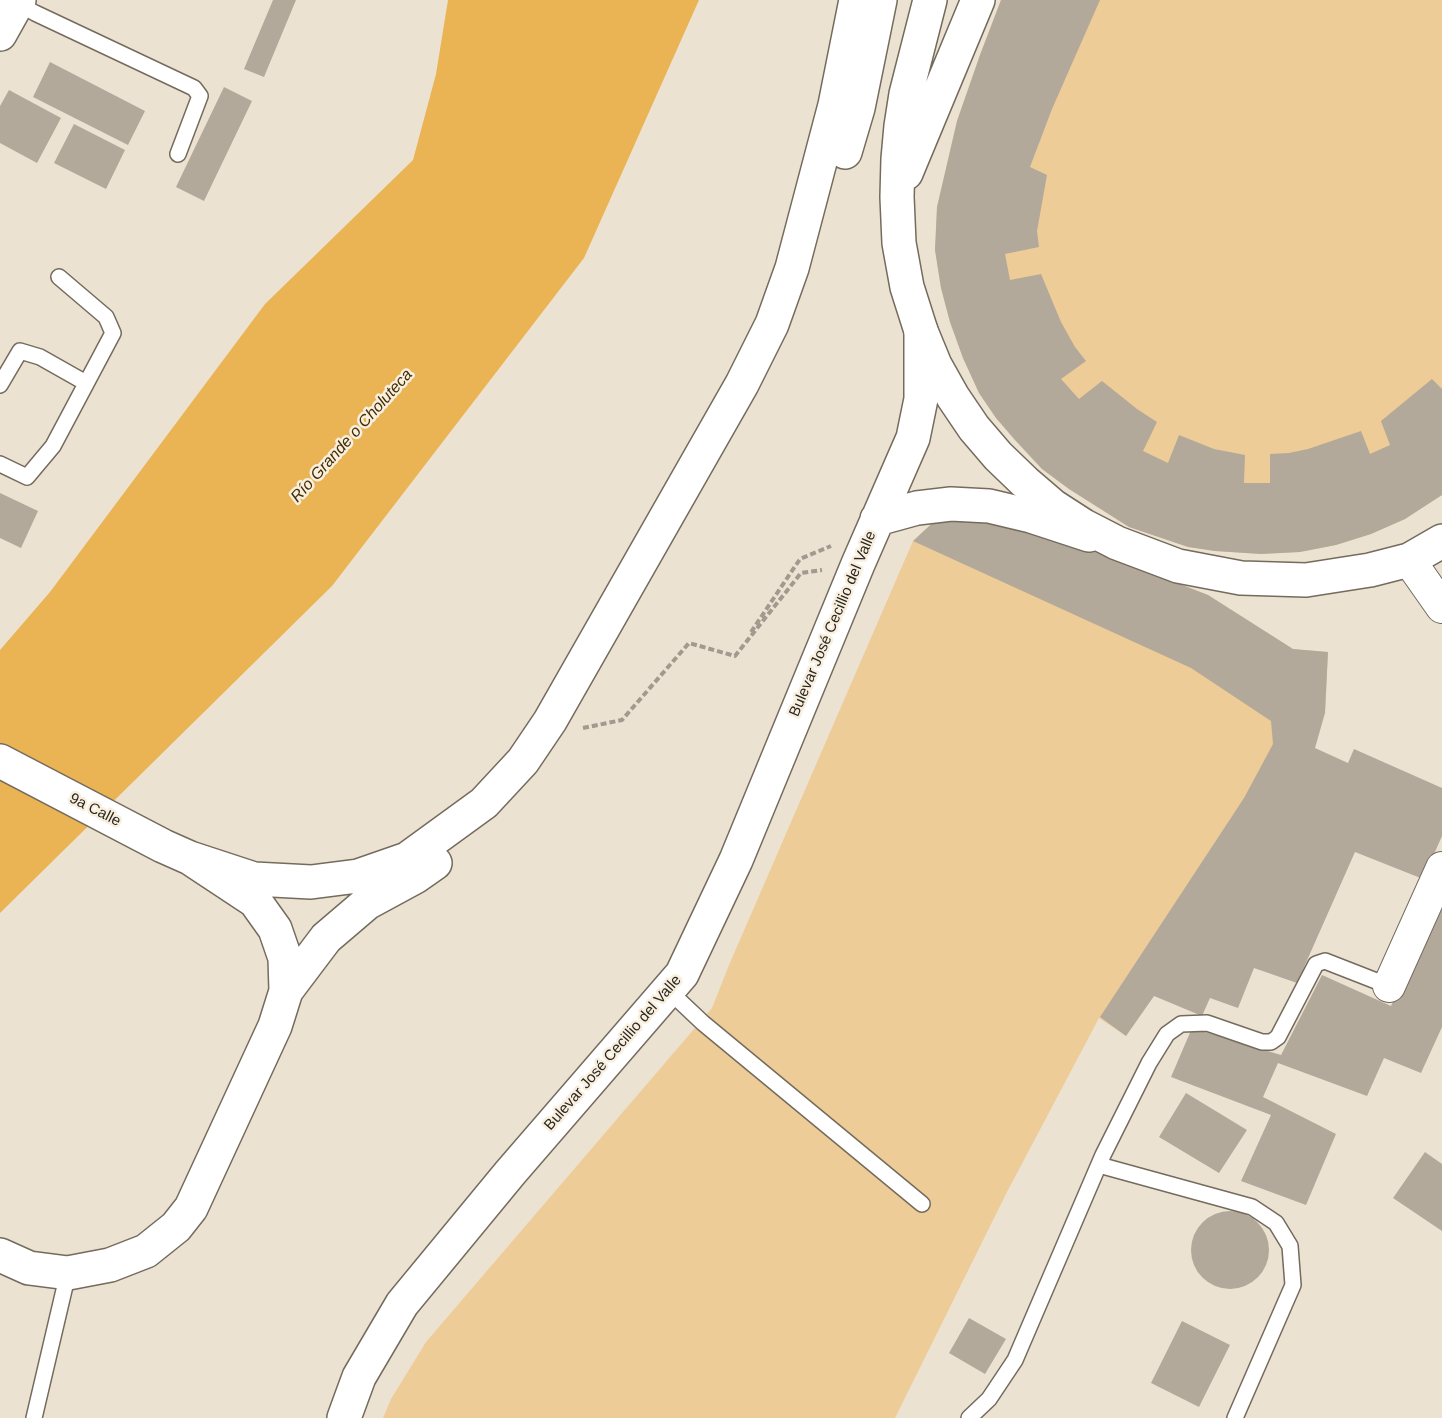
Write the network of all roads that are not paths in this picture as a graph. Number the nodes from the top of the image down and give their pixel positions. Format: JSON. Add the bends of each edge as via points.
{"nodes":[{"id":1,"x":856,"y":0,"type":"edge"},
{"id":2,"x":880,"y":0,"type":"edge"},
{"id":3,"x":930,"y":0,"type":"edge"},
{"id":4,"x":978,"y":0,"type":"edge"},
{"id":5,"x":18,"y":2,"type":"edge"},
{"id":6,"x":0,"y":34,"type":"edge"},
{"id":7,"x":178,"y":154,"type":"dead end"},
{"id":8,"x":897,"y":197,"type":"junction"},
{"id":9,"x":59,"y":277,"type":"dead end"},
{"id":10,"x":921,"y":331,"type":"junction"},
{"id":11,"x":86,"y":383,"type":"junction"},
{"id":12,"x":0,"y":385,"type":"edge"},
{"id":13,"x":0,"y":464,"type":"edge"},
{"id":14,"x":875,"y":524,"type":"junction"},
{"id":15,"x":1442,"y":541,"type":"edge"},
{"id":16,"x":1117,"y":543,"type":"junction"},
{"id":17,"x":1409,"y":560,"type":"junction"},
{"id":18,"x":1442,"y":607,"type":"edge"},
{"id":19,"x":0,"y":761,"type":"edge"},
{"id":20,"x":177,"y":852,"type":"junction"},
{"id":21,"x":1442,"y":868,"type":"edge"},
{"id":22,"x":1389,"y":986,"type":"joint"},
{"id":23,"x":668,"y":990,"type":"junction"},
{"id":24,"x":286,"y":991,"type":"junction"},
{"id":25,"x":1099,"y":1166,"type":"junction"},
{"id":26,"x":921,"y":1204,"type":"dead end"},
{"id":27,"x":0,"y":1256,"type":"edge"},
{"id":28,"x":69,"y":1274,"type":"junction"},
{"id":29,"x":34,"y":1418,"type":"edge"},
{"id":30,"x":344,"y":1418,"type":"edge"},
{"id":31,"x":969,"y":1418,"type":"edge"},
{"id":32,"x":1235,"y":1418,"type":"edge"}],
"edges":[{"from":1,"to":20,"type":"main road","via":[[835,105],[795,256],[772,324],[713,435],[550,721],[523,761],[484,803],[408,858],[358,876],[311,882],[254,879]]},
{"from":2,"to":24,"type":"main road","via":[[858,108],[810,278],[790,334],[761,395],[567,732],[537,775],[497,820],[415,877],[367,903],[326,938]]},
{"from":3,"to":8,"type":"main road","via":[[906,94]]},
{"from":4,"to":8,"type":"main road"},
{"from":5,"to":6,"type":"main road"},
{"from":5,"to":7,"type":"lane","via":[[194,88],[200,96]]},
{"from":8,"to":10,"type":"main road","via":[[899,243]]},
{"from":9,"to":11,"type":"lane","via":[[106,317],[113,333]]},
{"from":10,"to":14,"type":"main road","name":"Bulevar José Cecillio del Valle","via":[[921,399],[913,438]]},
{"from":10,"to":16,"type":"main road","via":[[953,397],[998,456],[1053,506]]},
{"from":11,"to":12,"type":"lane","via":[[40,357],[20,351]]},
{"from":11,"to":13,"type":"lane","via":[[53,446],[27,477]]},
{"from":14,"to":16,"type":"main road","name":"Bulevar José Cecillio del Valle","via":[[917,508],[951,504],[989,506]]},
{"from":14,"to":23,"type":"main road","name":"Bulevar José Cecillio del Valle","via":[[736,860],[682,974]]},
{"from":15,"to":17,"type":"main road"},
{"from":16,"to":17,"type":"main road","via":[[1178,566],[1241,578],[1306,580]]},
{"from":17,"to":18,"type":"street"},
{"from":19,"to":20,"type":"main road","name":"9a Calle"},
{"from":20,"to":24,"type":"main road","via":[[255,901],[275,929],[285,958]]},
{"from":21,"to":22,"type":"street"},
{"from":22,"to":25,"type":"lane","via":[[1325,961],[1316,964],[1278,1037],[1271,1042],[1207,1023],[1181,1024],[1167,1034],[1149,1063]]},
{"from":23,"to":26,"type":"lane"},
{"from":23,"to":30,"type":"main road","name":"Bulevar José Cecillio del Valle","via":[[402,1304],[359,1377]]},
{"from":24,"to":28,"type":"main road","via":[[275,1026],[191,1208],[176,1227],[147,1251]]},
{"from":25,"to":31,"type":"lane","via":[[1014,1360],[989,1399]]},
{"from":25,"to":32,"type":"lane","via":[[1252,1207],[1276,1223],[1290,1246],[1293,1285]]},
{"from":27,"to":28,"type":"main road","via":[[29,1268]]},
{"from":28,"to":29,"type":"lane"}]}
